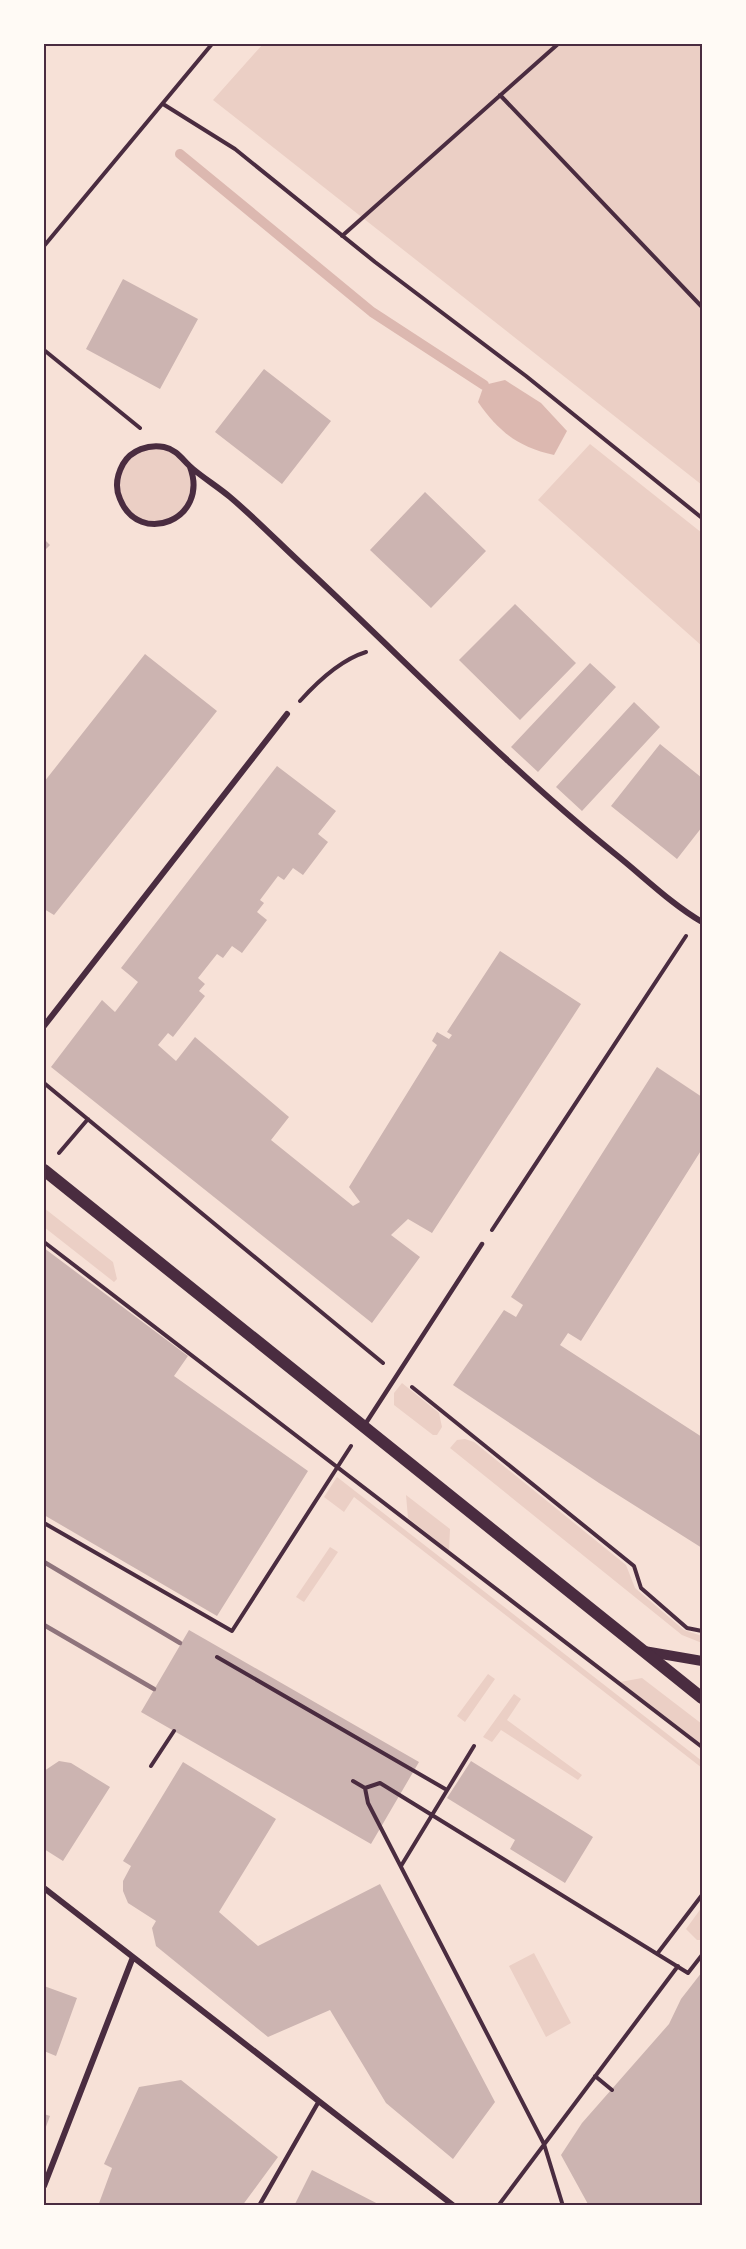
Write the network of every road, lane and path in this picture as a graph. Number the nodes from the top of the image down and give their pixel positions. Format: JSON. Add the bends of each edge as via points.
{"nodes":[{"id":1,"x":212,"y":44,"type":"edge"},
{"id":2,"x":558,"y":44,"type":"edge"},
{"id":3,"x":500,"y":95,"type":"junction"},
{"id":4,"x":164,"y":104,"type":"junction"},
{"id":5,"x":342,"y":236,"type":"junction"},
{"id":6,"x":44,"y":246,"type":"edge"},
{"id":7,"x":702,"y":307,"type":"edge"},
{"id":8,"x":44,"y":350,"type":"edge"},
{"id":9,"x":164,"y":447,"type":"junction"},
{"id":10,"x":190,"y":467,"type":"junction"},
{"id":11,"x":702,"y":518,"type":"edge"},
{"id":12,"x":388,"y":645,"type":"junction"},
{"id":13,"x":287,"y":714,"type":"joint"},
{"id":14,"x":700,"y":921,"type":"edge"},
{"id":15,"x":44,"y":1026,"type":"edge"},
{"id":16,"x":44,"y":1083,"type":"edge"},
{"id":17,"x":88,"y":1119,"type":"junction"},
{"id":18,"x":44,"y":1170,"type":"edge"},
{"id":19,"x":44,"y":1242,"type":"edge"},
{"id":20,"x":483,"y":1244,"type":"joint"},
{"id":21,"x":399,"y":1376,"type":"junction"},
{"id":22,"x":364,"y":1426,"type":"junction"},
{"id":23,"x":338,"y":1466,"type":"junction"},
{"id":24,"x":44,"y":1523,"type":"edge"},
{"id":25,"x":702,"y":1631,"type":"edge"},
{"id":26,"x":644,"y":1651,"type":"junction"},
{"id":27,"x":217,"y":1657,"type":"dead end"},
{"id":28,"x":702,"y":1661,"type":"edge"},
{"id":29,"x":702,"y":1698,"type":"edge"},
{"id":30,"x":174,"y":1731,"type":"dead end"},
{"id":31,"x":474,"y":1746,"type":"dead end"},
{"id":32,"x":702,"y":1747,"type":"edge"},
{"id":33,"x":151,"y":1766,"type":"dead end"},
{"id":34,"x":353,"y":1780,"type":"dead end"},
{"id":35,"x":365,"y":1788,"type":"junction"},
{"id":36,"x":447,"y":1790,"type":"junction"},
{"id":37,"x":432,"y":1815,"type":"junction"},
{"id":38,"x":401,"y":1866,"type":"junction"},
{"id":39,"x":44,"y":1888,"type":"edge"},
{"id":40,"x":702,"y":1895,"type":"edge"},
{"id":41,"x":657,"y":1954,"type":"junction"},
{"id":42,"x":702,"y":1955,"type":"edge"},
{"id":43,"x":133,"y":1958,"type":"junction"},
{"id":44,"x":678,"y":1966,"type":"junction"},
{"id":45,"x":595,"y":2076,"type":"junction"},
{"id":46,"x":612,"y":2090,"type":"dead end"},
{"id":47,"x":320,"y":2102,"type":"junction"},
{"id":48,"x":544,"y":2144,"type":"junction"},
{"id":49,"x":44,"y":2186,"type":"edge"},
{"id":50,"x":259,"y":2205,"type":"edge"},
{"id":51,"x":454,"y":2205,"type":"edge"},
{"id":52,"x":498,"y":2205,"type":"edge"},
{"id":53,"x":562,"y":2205,"type":"edge"}],
"edges":[{"from":1,"to":4,"type":"path"},
{"from":2,"to":3,"type":"path"},
{"from":3,"to":5,"type":"path"},
{"from":3,"to":7,"type":"path"},
{"from":4,"to":5,"type":"path","via":[[235,149]]},
{"from":4,"to":6,"type":"path"},
{"from":5,"to":11,"type":"path","via":[[526,376]]},
{"from":8,"to":9,"type":"path"},
{"from":9,"to":10,"type":"street","via":[[175,451]]},
{"from":9,"to":10,"type":"street","via":[[143,448],[133,453],[119,472],[118,496],[132,517],[153,524],[165,523],[184,512],[194,492]]},
{"from":10,"to":12,"type":"street","via":[[230,498]]},
{"from":12,"to":13,"type":"path","via":[[356,655],[326,675]]},
{"from":12,"to":14,"type":"street","via":[[500,754]]},
{"from":13,"to":15,"type":"street"},
{"from":14,"to":20,"type":"path"},
{"from":16,"to":17,"type":"path"},
{"from":17,"to":18,"type":"path"},
{"from":17,"to":21,"type":"path"},
{"from":18,"to":22,"type":"main road"},
{"from":19,"to":23,"type":"path"},
{"from":20,"to":21,"type":"lane"},
{"from":21,"to":22,"type":"lane"},
{"from":21,"to":25,"type":"path","via":[[634,1566],[641,1588],[687,1628]]},
{"from":22,"to":23,"type":"path"},
{"from":22,"to":26,"type":"main road"},
{"from":23,"to":24,"type":"path","via":[[232,1631]]},
{"from":23,"to":32,"type":"path"},
{"from":26,"to":28,"type":"street"},
{"from":26,"to":29,"type":"main road"},
{"from":27,"to":36,"type":"path"},
{"from":30,"to":33,"type":"path"},
{"from":31,"to":36,"type":"path"},
{"from":34,"to":35,"type":"path"},
{"from":35,"to":37,"type":"path","via":[[380,1783]]},
{"from":35,"to":38,"type":"path","via":[[368,1803]]},
{"from":36,"to":37,"type":"path"},
{"from":37,"to":38,"type":"path"},
{"from":37,"to":41,"type":"path"},
{"from":38,"to":48,"type":"path"},
{"from":39,"to":43,"type":"street"},
{"from":40,"to":41,"type":"path"},
{"from":41,"to":44,"type":"path"},
{"from":42,"to":44,"type":"path","via":[[688,1973]]},
{"from":43,"to":47,"type":"street"},
{"from":43,"to":49,"type":"street"},
{"from":44,"to":45,"type":"path"},
{"from":45,"to":46,"type":"path"},
{"from":45,"to":48,"type":"path"},
{"from":47,"to":50,"type":"lane"},
{"from":47,"to":51,"type":"street"},
{"from":48,"to":52,"type":"path"},
{"from":48,"to":53,"type":"path"}]}
